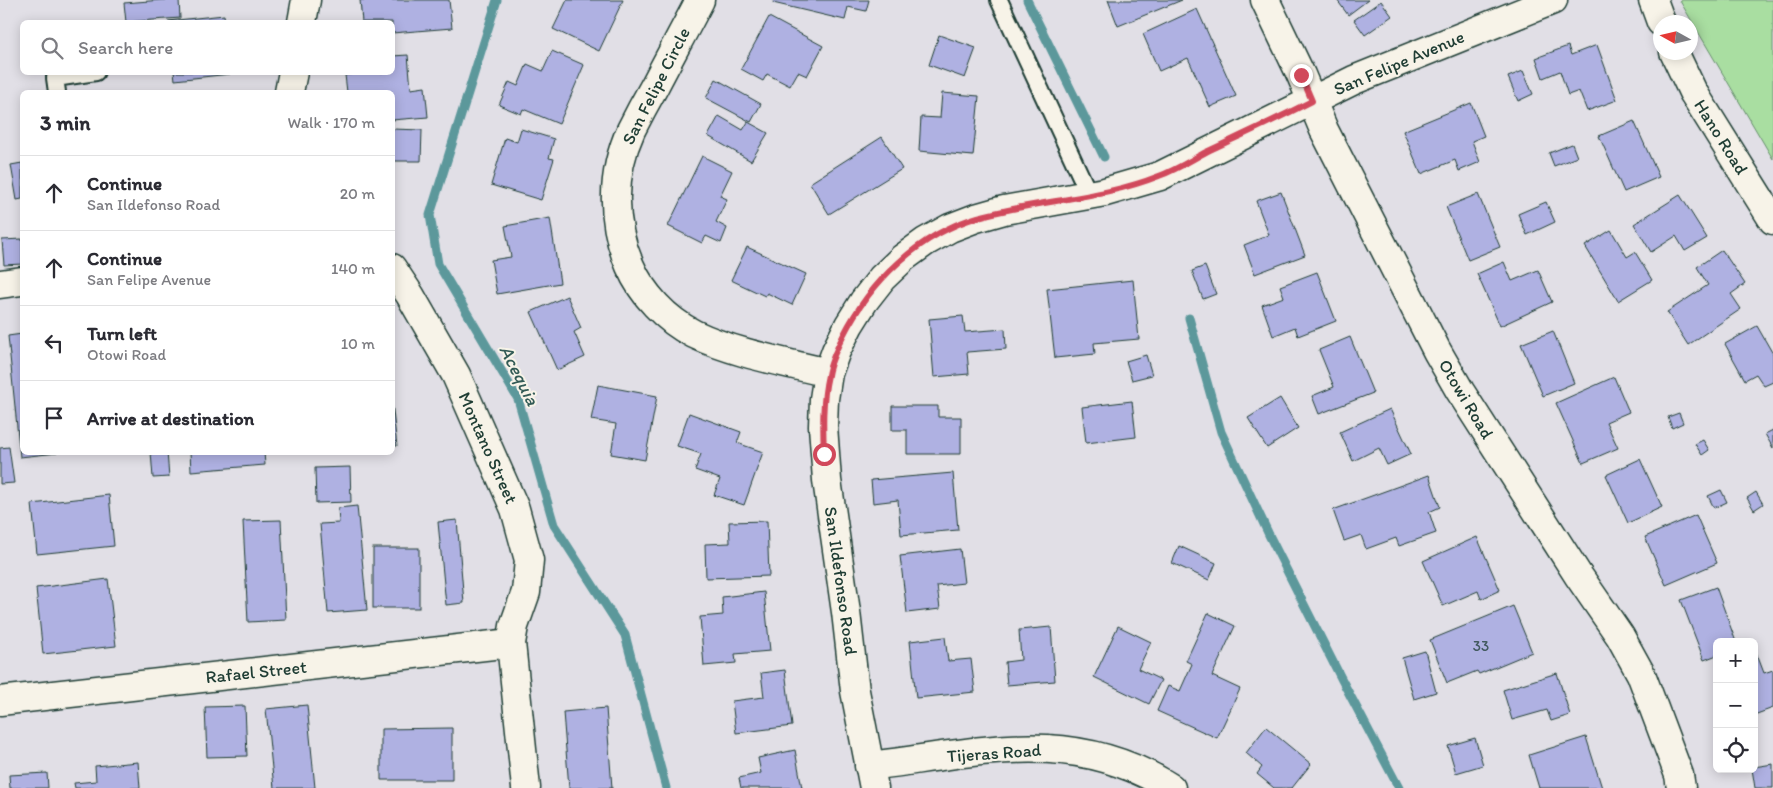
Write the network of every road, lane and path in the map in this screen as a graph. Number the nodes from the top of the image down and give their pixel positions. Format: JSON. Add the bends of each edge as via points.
{"nodes":[{"id":1,"x":306,"y":0,"type":"edge"},
{"id":2,"x":700,"y":0,"type":"edge"},
{"id":3,"x":999,"y":0,"type":"edge"},
{"id":4,"x":1265,"y":0,"type":"edge"},
{"id":5,"x":1553,"y":0,"type":"edge"},
{"id":6,"x":1653,"y":0,"type":"edge"},
{"id":7,"x":1659,"y":15,"type":"edge"},
{"id":8,"x":302,"y":20,"type":"edge"},
{"id":9,"x":1678,"y":60,"type":"edge"},
{"id":10,"x":76,"y":75,"type":"edge"},
{"id":11,"x":292,"y":75,"type":"edge"},
{"id":12,"x":57,"y":90,"type":"edge"},
{"id":13,"x":289,"y":90,"type":"edge"},
{"id":14,"x":1312,"y":101,"type":"junction"},
{"id":15,"x":1089,"y":194,"type":"junction"},
{"id":16,"x":1773,"y":220,"type":"edge"},
{"id":17,"x":395,"y":272,"type":"edge"},
{"id":18,"x":20,"y":281,"type":"edge"},
{"id":19,"x":0,"y":284,"type":"edge"},
{"id":20,"x":828,"y":373,"type":"junction"},
{"id":21,"x":511,"y":643,"type":"junction"},
{"id":22,"x":0,"y":701,"type":"edge"},
{"id":23,"x":872,"y":777,"type":"edge"},
{"id":24,"x":526,"y":788,"type":"edge"},
{"id":25,"x":1172,"y":788,"type":"edge"},
{"id":26,"x":1681,"y":788,"type":"edge"}],
"edges":[{"from":1,"to":8,"type":"street"},
{"from":2,"to":20,"type":"street","name":"San Felipe Circle","via":[[630,131],[622,155],[616,179],[616,206],[624,252],[644,291],[659,308],[692,333],[732,348]]},
{"from":3,"to":15,"type":"lane"},
{"from":4,"to":14,"type":"street","name":"Otowi Road"},
{"from":5,"to":14,"type":"street","name":"San Felipe Avenue","via":[[1354,80]]},
{"from":6,"to":7,"type":"street"},
{"from":9,"to":16,"type":"street","name":"Hano Road","via":[[1697,100]]},
{"from":10,"to":12,"type":"lane","via":[[55,78]]},
{"from":11,"to":13,"type":"street"},
{"from":14,"to":15,"type":"street","name":"San Felipe Avenue","via":[[1160,176]]},
{"from":14,"to":26,"type":"street","name":"Otowi Road","via":[[1394,269],[1460,391],[1620,636],[1641,674]]},
{"from":15,"to":20,"type":"street","name":"San Felipe Avenue","via":[[976,218],[925,242],[882,278],[864,301]]},
{"from":17,"to":21,"type":"street","name":"Montano Street","via":[[456,375],[515,509],[529,560],[526,592]]},
{"from":18,"to":19,"type":"street"},
{"from":20,"to":23,"type":"street","name":"San Ildefonso Road","via":[[823,426],[825,463],[855,691]]},
{"from":21,"to":22,"type":"street","name":"Rafael Street"},
{"from":21,"to":24,"type":"street","name":"Montano Street"},
{"from":23,"to":25,"type":"street","name":"Tijeras Road","via":[[995,750],[1045,748],[1095,754],[1139,770]]}]}
